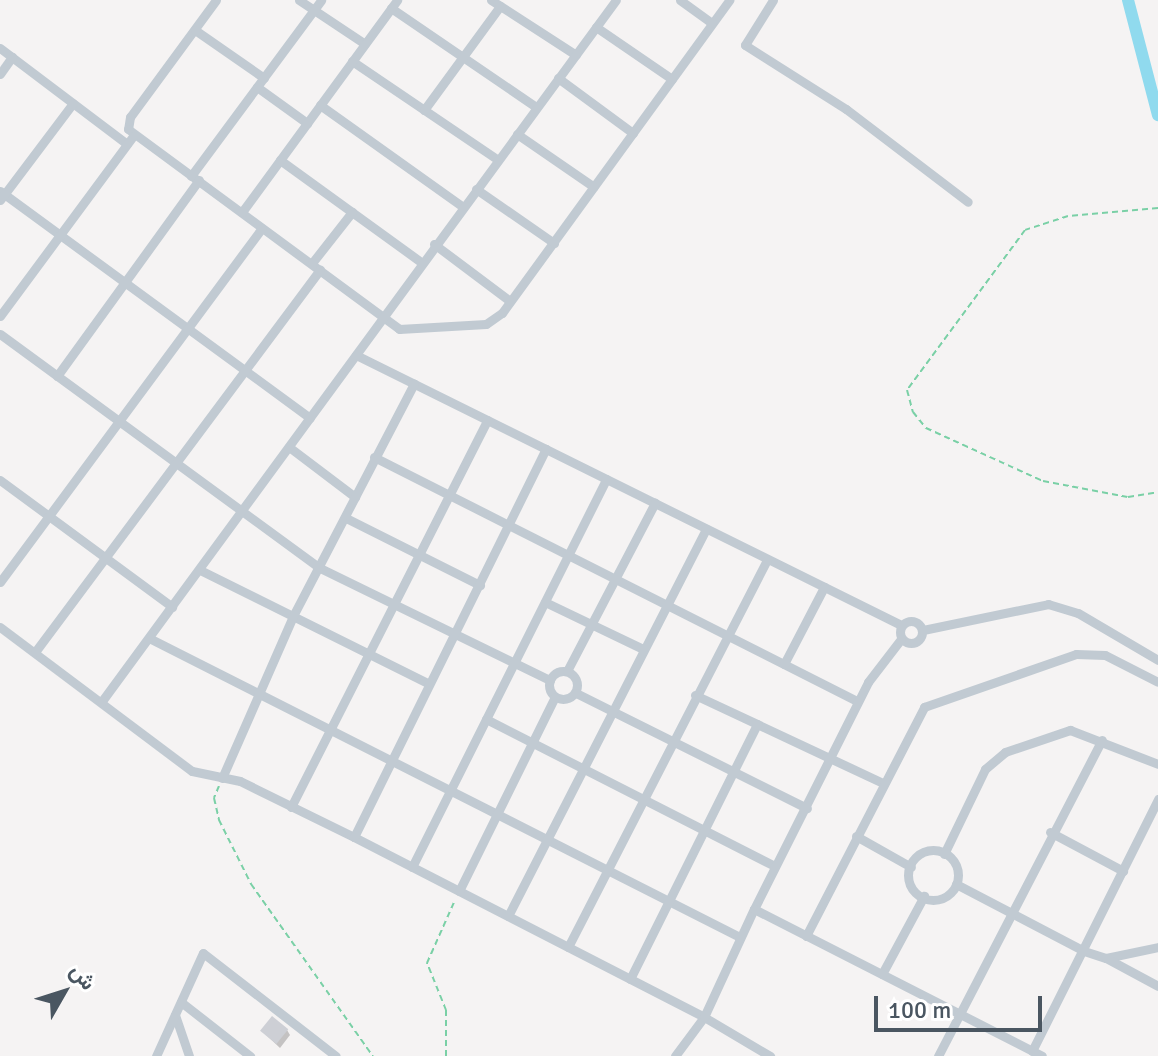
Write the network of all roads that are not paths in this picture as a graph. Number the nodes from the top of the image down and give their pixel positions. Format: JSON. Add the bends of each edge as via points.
{"nodes":[{"id":1,"x":216,"y":0,"type":"edge"},
{"id":2,"x":299,"y":0,"type":"edge"},
{"id":3,"x":321,"y":0,"type":"edge"},
{"id":4,"x":491,"y":0,"type":"edge"},
{"id":5,"x":616,"y":0,"type":"edge"},
{"id":6,"x":680,"y":0,"type":"edge"},
{"id":7,"x":729,"y":0,"type":"edge"},
{"id":8,"x":773,"y":0,"type":"edge"},
{"id":9,"x":394,"y":4,"type":"edge"},
{"id":10,"x":500,"y":6,"type":"junction"},
{"id":11,"x":314,"y":10,"type":"junction"},
{"id":12,"x":712,"y":23,"type":"junction"},
{"id":13,"x":596,"y":27,"type":"junction"},
{"id":14,"x":195,"y":30,"type":"junction"},
{"id":15,"x":365,"y":44,"type":"junction"},
{"id":16,"x":0,"y":48,"type":"edge"},
{"id":17,"x":576,"y":55,"type":"junction"},
{"id":18,"x":462,"y":56,"type":"junction"},
{"id":19,"x":12,"y":57,"type":"junction"},
{"id":20,"x":352,"y":61,"type":"junction"},
{"id":21,"x":0,"y":74,"type":"edge"},
{"id":22,"x":558,"y":78,"type":"junction"},
{"id":23,"x":672,"y":79,"type":"junction"},
{"id":24,"x":260,"y":82,"type":"junction"},
{"id":25,"x":73,"y":103,"type":"junction"},
{"id":26,"x":320,"y":105,"type":"junction"},
{"id":27,"x":536,"y":107,"type":"junction"},
{"id":28,"x":424,"y":110,"type":"junction"},
{"id":29,"x":307,"y":123,"type":"junction"},
{"id":30,"x":633,"y":133,"type":"junction"},
{"id":31,"x":517,"y":134,"type":"junction"},
{"id":32,"x":130,"y":140,"type":"junction"},
{"id":33,"x":497,"y":159,"type":"junction"},
{"id":34,"x":280,"y":160,"type":"junction"},
{"id":35,"x":195,"y":178,"type":"junction"},
{"id":36,"x":594,"y":187,"type":"junction"},
{"id":37,"x":476,"y":189,"type":"junction"},
{"id":38,"x":1,"y":195,"type":"edge"},
{"id":39,"x":968,"y":202,"type":"dead end"},
{"id":40,"x":463,"y":207,"type":"junction"},
{"id":41,"x":242,"y":212,"type":"junction"},
{"id":42,"x":352,"y":212,"type":"junction"},
{"id":43,"x":262,"y":228,"type":"junction"},
{"id":44,"x":60,"y":235,"type":"junction"},
{"id":45,"x":554,"y":243,"type":"junction"},
{"id":46,"x":434,"y":244,"type":"junction"},
{"id":47,"x":421,"y":262,"type":"junction"},
{"id":48,"x":316,"y":266,"type":"junction"},
{"id":49,"x":124,"y":282,"type":"junction"},
{"id":50,"x":510,"y":301,"type":"junction"},
{"id":51,"x":0,"y":316,"type":"edge"},
{"id":52,"x":381,"y":318,"type":"junction"},
{"id":53,"x":187,"y":328,"type":"junction"},
{"id":54,"x":0,"y":334,"type":"edge"},
{"id":55,"x":356,"y":355,"type":"junction"},
{"id":56,"x":244,"y":370,"type":"junction"},
{"id":57,"x":57,"y":376,"type":"junction"},
{"id":58,"x":414,"y":384,"type":"junction"},
{"id":59,"x":310,"y":418,"type":"junction"},
{"id":60,"x":487,"y":420,"type":"junction"},
{"id":61,"x":119,"y":421,"type":"junction"},
{"id":62,"x":289,"y":447,"type":"junction"},
{"id":63,"x":546,"y":449,"type":"junction"},
{"id":64,"x":374,"y":457,"type":"junction"},
{"id":65,"x":177,"y":464,"type":"junction"},
{"id":66,"x":606,"y":479,"type":"junction"},
{"id":67,"x":0,"y":480,"type":"edge"},
{"id":68,"x":450,"y":496,"type":"junction"},
{"id":69,"x":355,"y":497,"type":"junction"},
{"id":70,"x":655,"y":503,"type":"junction"},
{"id":71,"x":242,"y":511,"type":"junction"},
{"id":72,"x":49,"y":516,"type":"junction"},
{"id":73,"x":346,"y":518,"type":"junction"},
{"id":74,"x":509,"y":525,"type":"junction"},
{"id":75,"x":706,"y":529,"type":"junction"},
{"id":76,"x":420,"y":555,"type":"junction"},
{"id":77,"x":568,"y":555,"type":"junction"},
{"id":78,"x":105,"y":558,"type":"junction"},
{"id":79,"x":767,"y":559,"type":"junction"},
{"id":80,"x":320,"y":568,"type":"junction"},
{"id":81,"x":200,"y":570,"type":"junction"},
{"id":82,"x":617,"y":580,"type":"junction"},
{"id":83,"x":0,"y":582,"type":"edge"},
{"id":84,"x":480,"y":585,"type":"junction"},
{"id":85,"x":824,"y":587,"type":"junction"},
{"id":86,"x":545,"y":602,"type":"junction"},
{"id":87,"x":394,"y":604,"type":"junction"},
{"id":88,"x":666,"y":605,"type":"junction"},
{"id":89,"x":172,"y":607,"type":"junction"},
{"id":90,"x":293,"y":616,"type":"junction"},
{"id":91,"x":594,"y":625,"type":"junction"},
{"id":92,"x":901,"y":625,"type":"junction"},
{"id":93,"x":0,"y":627,"type":"edge"},
{"id":94,"x":923,"y":630,"type":"junction"},
{"id":95,"x":455,"y":634,"type":"junction"},
{"id":96,"x":725,"y":635,"type":"junction"},
{"id":97,"x":149,"y":638,"type":"junction"},
{"id":98,"x":901,"y":639,"type":"junction"},
{"id":99,"x":643,"y":649,"type":"junction"},
{"id":100,"x":35,"y":652,"type":"junction"},
{"id":101,"x":369,"y":654,"type":"junction"},
{"id":102,"x":1158,"y":660,"type":"edge"},
{"id":103,"x":515,"y":663,"type":"junction"},
{"id":104,"x":784,"y":664,"type":"junction"},
{"id":105,"x":567,"y":671,"type":"junction"},
{"id":106,"x":550,"y":680,"type":"junction"},
{"id":107,"x":1158,"y":682,"type":"edge"},
{"id":108,"x":428,"y":683,"type":"junction"},
{"id":109,"x":576,"y":693,"type":"junction"},
{"id":110,"x":259,"y":695,"type":"junction"},
{"id":111,"x":695,"y":695,"type":"junction"},
{"id":112,"x":555,"y":697,"type":"junction"},
{"id":113,"x":102,"y":701,"type":"junction"},
{"id":114,"x":857,"y":701,"type":"junction"},
{"id":115,"x":612,"y":711,"type":"junction"},
{"id":116,"x":486,"y":719,"type":"junction"},
{"id":117,"x":757,"y":724,"type":"junction"},
{"id":118,"x":330,"y":731,"type":"junction"},
{"id":119,"x":671,"y":740,"type":"junction"},
{"id":120,"x":1102,"y":740,"type":"junction"},
{"id":121,"x":532,"y":742,"type":"junction"},
{"id":122,"x":831,"y":758,"type":"junction"},
{"id":123,"x":390,"y":761,"type":"junction"},
{"id":124,"x":1158,"y":764,"type":"edge"},
{"id":125,"x":582,"y":767,"type":"junction"},
{"id":126,"x":732,"y":771,"type":"junction"},
{"id":127,"x":222,"y":778,"type":"junction"},
{"id":128,"x":883,"y":783,"type":"junction"},
{"id":129,"x":449,"y":791,"type":"junction"},
{"id":130,"x":643,"y":798,"type":"junction"},
{"id":131,"x":1158,"y":799,"type":"edge"},
{"id":132,"x":291,"y":807,"type":"junction"},
{"id":133,"x":807,"y":808,"type":"junction"},
{"id":134,"x":496,"y":814,"type":"junction"},
{"id":135,"x":703,"y":829,"type":"junction"},
{"id":136,"x":1050,"y":832,"type":"junction"},
{"id":137,"x":856,"y":836,"type":"junction"},
{"id":138,"x":354,"y":837,"type":"junction"},
{"id":139,"x":546,"y":840,"type":"junction"},
{"id":140,"x":944,"y":854,"type":"junction"},
{"id":141,"x":775,"y":866,"type":"junction"},
{"id":142,"x":412,"y":867,"type":"junction"},
{"id":143,"x":911,"y":867,"type":"junction"},
{"id":144,"x":607,"y":870,"type":"junction"},
{"id":145,"x":1123,"y":871,"type":"junction"},
{"id":146,"x":956,"y":884,"type":"junction"},
{"id":147,"x":459,"y":891,"type":"junction"},
{"id":148,"x":924,"y":896,"type":"junction"},
{"id":149,"x":667,"y":901,"type":"junction"},
{"id":150,"x":754,"y":909,"type":"junction"},
{"id":151,"x":1010,"y":913,"type":"junction"},
{"id":152,"x":508,"y":916,"type":"junction"},
{"id":153,"x":806,"y":936,"type":"junction"},
{"id":154,"x":740,"y":937,"type":"junction"},
{"id":155,"x":568,"y":947,"type":"junction"},
{"id":156,"x":1158,"y":947,"type":"edge"},
{"id":157,"x":1084,"y":951,"type":"junction"},
{"id":158,"x":1106,"y":958,"type":"junction"},
{"id":159,"x":882,"y":974,"type":"junction"},
{"id":160,"x":630,"y":979,"type":"junction"},
{"id":161,"x":1158,"y":986,"type":"edge"},
{"id":162,"x":181,"y":1002,"type":"junction"},
{"id":163,"x":175,"y":1015,"type":"junction"},
{"id":164,"x":959,"y":1015,"type":"junction"},
{"id":165,"x":704,"y":1017,"type":"junction"},
{"id":166,"x":1032,"y":1051,"type":"junction"},
{"id":167,"x":156,"y":1056,"type":"edge"},
{"id":168,"x":189,"y":1056,"type":"edge"},
{"id":169,"x":250,"y":1056,"type":"edge"},
{"id":170,"x":336,"y":1056,"type":"edge"},
{"id":171,"x":675,"y":1056,"type":"edge"},
{"id":172,"x":770,"y":1056,"type":"edge"},
{"id":173,"x":938,"y":1056,"type":"edge"},
{"id":174,"x":1042,"y":1056,"type":"edge"}],
"edges":[{"from":1,"to":14,"type":"street"},
{"from":2,"to":11,"type":"street"},
{"from":3,"to":11,"type":"street"},
{"from":4,"to":10,"type":"street"},
{"from":5,"to":13,"type":"street"},
{"from":6,"to":12,"type":"street"},
{"from":7,"to":12,"type":"street"},
{"from":8,"to":39,"type":"street","via":[[745,45],[846,109]]},
{"from":9,"to":15,"type":"street"},
{"from":9,"to":18,"type":"street"},
{"from":10,"to":17,"type":"street"},
{"from":10,"to":18,"type":"street"},
{"from":11,"to":15,"type":"street"},
{"from":11,"to":24,"type":"street"},
{"from":12,"to":23,"type":"street"},
{"from":13,"to":17,"type":"street"},
{"from":13,"to":23,"type":"street"},
{"from":14,"to":24,"type":"street"},
{"from":14,"to":32,"type":"street","via":[[130,117]]},
{"from":15,"to":20,"type":"street"},
{"from":16,"to":19,"type":"street"},
{"from":17,"to":22,"type":"street"},
{"from":18,"to":27,"type":"street"},
{"from":18,"to":28,"type":"street"},
{"from":19,"to":21,"type":"street"},
{"from":19,"to":25,"type":"street"},
{"from":20,"to":26,"type":"street"},
{"from":20,"to":28,"type":"street"},
{"from":22,"to":27,"type":"street"},
{"from":22,"to":30,"type":"street"},
{"from":23,"to":30,"type":"street"},
{"from":24,"to":29,"type":"street"},
{"from":24,"to":35,"type":"street"},
{"from":25,"to":32,"type":"street"},
{"from":25,"to":38,"type":"street"},
{"from":26,"to":29,"type":"street"},
{"from":26,"to":40,"type":"street"},
{"from":27,"to":31,"type":"street"},
{"from":28,"to":33,"type":"street"},
{"from":29,"to":34,"type":"street"},
{"from":30,"to":36,"type":"street"},
{"from":31,"to":33,"type":"street"},
{"from":31,"to":36,"type":"street"},
{"from":32,"to":35,"type":"street"},
{"from":32,"to":44,"type":"street"},
{"from":33,"to":37,"type":"street"},
{"from":34,"to":41,"type":"street"},
{"from":34,"to":42,"type":"street"},
{"from":35,"to":41,"type":"street"},
{"from":35,"to":49,"type":"street"},
{"from":36,"to":45,"type":"street"},
{"from":37,"to":40,"type":"street"},
{"from":37,"to":45,"type":"street"},
{"from":38,"to":44,"type":"street"},
{"from":40,"to":46,"type":"street"},
{"from":41,"to":43,"type":"street"},
{"from":42,"to":47,"type":"street"},
{"from":42,"to":48,"type":"street"},
{"from":43,"to":48,"type":"street"},
{"from":43,"to":53,"type":"street"},
{"from":44,"to":49,"type":"street"},
{"from":44,"to":51,"type":"street"},
{"from":45,"to":50,"type":"street"},
{"from":46,"to":47,"type":"street"},
{"from":46,"to":50,"type":"street"},
{"from":47,"to":52,"type":"street"},
{"from":48,"to":52,"type":"street"},
{"from":48,"to":56,"type":"street"},
{"from":49,"to":53,"type":"street"},
{"from":49,"to":57,"type":"street"},
{"from":50,"to":52,"type":"street","via":[[486,324],[399,329]]},
{"from":52,"to":55,"type":"street"},
{"from":53,"to":56,"type":"street"},
{"from":53,"to":61,"type":"street"},
{"from":54,"to":57,"type":"street"},
{"from":55,"to":58,"type":"street"},
{"from":55,"to":59,"type":"street"},
{"from":56,"to":59,"type":"street"},
{"from":56,"to":65,"type":"street"},
{"from":57,"to":61,"type":"street"},
{"from":58,"to":60,"type":"street"},
{"from":58,"to":64,"type":"street"},
{"from":59,"to":62,"type":"street"},
{"from":60,"to":63,"type":"street"},
{"from":60,"to":68,"type":"street"},
{"from":61,"to":65,"type":"street"},
{"from":61,"to":72,"type":"street"},
{"from":62,"to":69,"type":"street"},
{"from":62,"to":71,"type":"street"},
{"from":63,"to":66,"type":"street"},
{"from":63,"to":74,"type":"street"},
{"from":64,"to":68,"type":"street"},
{"from":64,"to":69,"type":"street"},
{"from":65,"to":71,"type":"street"},
{"from":65,"to":78,"type":"street"},
{"from":66,"to":70,"type":"street"},
{"from":66,"to":77,"type":"street"},
{"from":67,"to":72,"type":"street"},
{"from":68,"to":74,"type":"street"},
{"from":68,"to":76,"type":"street"},
{"from":69,"to":73,"type":"street"},
{"from":70,"to":75,"type":"street"},
{"from":70,"to":82,"type":"street"},
{"from":71,"to":80,"type":"street"},
{"from":71,"to":81,"type":"street"},
{"from":72,"to":78,"type":"street"},
{"from":72,"to":83,"type":"street"},
{"from":73,"to":76,"type":"street"},
{"from":73,"to":80,"type":"street"},
{"from":74,"to":77,"type":"street"},
{"from":74,"to":84,"type":"street"},
{"from":75,"to":79,"type":"street"},
{"from":75,"to":88,"type":"street"},
{"from":76,"to":84,"type":"street"},
{"from":76,"to":87,"type":"street"},
{"from":77,"to":82,"type":"street"},
{"from":77,"to":86,"type":"street"},
{"from":78,"to":89,"type":"street"},
{"from":78,"to":100,"type":"street"},
{"from":79,"to":85,"type":"street"},
{"from":79,"to":96,"type":"street"},
{"from":80,"to":87,"type":"street"},
{"from":80,"to":90,"type":"street"},
{"from":81,"to":89,"type":"street"},
{"from":81,"to":90,"type":"street"},
{"from":82,"to":88,"type":"street"},
{"from":82,"to":91,"type":"street"},
{"from":84,"to":95,"type":"street"},
{"from":85,"to":92,"type":"street"},
{"from":85,"to":104,"type":"street"},
{"from":86,"to":91,"type":"street"},
{"from":86,"to":103,"type":"street"},
{"from":87,"to":95,"type":"street"},
{"from":87,"to":101,"type":"street"},
{"from":88,"to":96,"type":"street"},
{"from":88,"to":99,"type":"street"},
{"from":89,"to":97,"type":"street"},
{"from":90,"to":101,"type":"street"},
{"from":90,"to":110,"type":"street"},
{"from":91,"to":99,"type":"street"},
{"from":91,"to":105,"type":"street"},
{"from":92,"to":94,"type":"street","via":[[911,620]]},
{"from":92,"to":98,"type":"street"},
{"from":93,"to":100,"type":"street"},
{"from":94,"to":98,"type":"street","via":[[918,641]]},
{"from":94,"to":102,"type":"street","via":[[1048,604],[1078,613]]},
{"from":95,"to":103,"type":"street"},
{"from":95,"to":108,"type":"street"},
{"from":96,"to":104,"type":"street"},
{"from":96,"to":111,"type":"street"},
{"from":97,"to":110,"type":"street"},
{"from":97,"to":113,"type":"street"},
{"from":98,"to":114,"type":"street","via":[[878,663]]},
{"from":99,"to":115,"type":"street"},
{"from":100,"to":113,"type":"street"},
{"from":101,"to":108,"type":"street"},
{"from":101,"to":118,"type":"street"},
{"from":103,"to":106,"type":"street"},
{"from":103,"to":116,"type":"street"},
{"from":104,"to":114,"type":"street"},
{"from":105,"to":106,"type":"street"},
{"from":105,"to":109,"type":"street","via":[[578,685]]},
{"from":106,"to":112,"type":"street"},
{"from":107,"to":128,"type":"street","via":[[1092,652],[936,700],[915,720]]},
{"from":108,"to":123,"type":"street"},
{"from":109,"to":112,"type":"street"},
{"from":109,"to":115,"type":"street"},
{"from":110,"to":118,"type":"street"},
{"from":110,"to":127,"type":"street"},
{"from":111,"to":117,"type":"street"},
{"from":111,"to":119,"type":"street"},
{"from":112,"to":121,"type":"street"},
{"from":113,"to":127,"type":"street","via":[[192,771]]},
{"from":114,"to":122,"type":"street"},
{"from":115,"to":119,"type":"street"},
{"from":115,"to":125,"type":"street"},
{"from":116,"to":121,"type":"street"},
{"from":116,"to":129,"type":"street"},
{"from":117,"to":122,"type":"street"},
{"from":117,"to":126,"type":"street"},
{"from":118,"to":123,"type":"street"},
{"from":118,"to":132,"type":"street"},
{"from":119,"to":126,"type":"street"},
{"from":119,"to":130,"type":"street"},
{"from":120,"to":124,"type":"street"},
{"from":120,"to":136,"type":"street"},
{"from":120,"to":140,"type":"street","via":[[1070,730],[994,759]]},
{"from":121,"to":125,"type":"street"},
{"from":121,"to":134,"type":"street"},
{"from":122,"to":128,"type":"street"},
{"from":122,"to":133,"type":"street"},
{"from":123,"to":129,"type":"street"},
{"from":123,"to":138,"type":"street"},
{"from":125,"to":130,"type":"street"},
{"from":125,"to":139,"type":"street"},
{"from":126,"to":133,"type":"street"},
{"from":126,"to":135,"type":"street"},
{"from":127,"to":132,"type":"street"},
{"from":128,"to":137,"type":"street"},
{"from":129,"to":134,"type":"street"},
{"from":129,"to":142,"type":"street"},
{"from":130,"to":135,"type":"street"},
{"from":130,"to":144,"type":"street"},
{"from":131,"to":145,"type":"street"},
{"from":132,"to":138,"type":"street"},
{"from":133,"to":141,"type":"street"},
{"from":134,"to":139,"type":"street"},
{"from":134,"to":147,"type":"street"},
{"from":135,"to":141,"type":"street"},
{"from":135,"to":149,"type":"street"},
{"from":136,"to":145,"type":"street"},
{"from":136,"to":151,"type":"street"},
{"from":137,"to":143,"type":"street"},
{"from":137,"to":153,"type":"street"},
{"from":138,"to":142,"type":"street"},
{"from":139,"to":144,"type":"street"},
{"from":139,"to":152,"type":"street"},
{"from":140,"to":143,"type":"street","via":[[924,850]]},
{"from":140,"to":146,"type":"street","via":[[957,867]]},
{"from":141,"to":150,"type":"street"},
{"from":142,"to":147,"type":"street"},
{"from":143,"to":148,"type":"street","via":[[907,884]]},
{"from":144,"to":149,"type":"street"},
{"from":144,"to":155,"type":"street"},
{"from":145,"to":157,"type":"street"},
{"from":146,"to":148,"type":"street","via":[[945,900]]},
{"from":146,"to":151,"type":"street"},
{"from":147,"to":152,"type":"street"},
{"from":148,"to":159,"type":"street"},
{"from":149,"to":154,"type":"street"},
{"from":149,"to":160,"type":"street"},
{"from":150,"to":153,"type":"street"},
{"from":150,"to":154,"type":"street"},
{"from":151,"to":157,"type":"street"},
{"from":151,"to":164,"type":"street"},
{"from":152,"to":155,"type":"street"},
{"from":153,"to":159,"type":"street"},
{"from":154,"to":165,"type":"street"},
{"from":155,"to":160,"type":"street"},
{"from":156,"to":158,"type":"street"},
{"from":157,"to":158,"type":"street"},
{"from":157,"to":166,"type":"street"},
{"from":158,"to":161,"type":"street"},
{"from":159,"to":164,"type":"street"},
{"from":160,"to":165,"type":"street"},
{"from":162,"to":163,"type":"street"},
{"from":162,"to":169,"type":"street"},
{"from":162,"to":170,"type":"street","via":[[203,953]]},
{"from":163,"to":167,"type":"street"},
{"from":163,"to":168,"type":"street"},
{"from":164,"to":166,"type":"street"},
{"from":164,"to":173,"type":"street"},
{"from":165,"to":171,"type":"street"},
{"from":165,"to":172,"type":"street"},
{"from":166,"to":174,"type":"street"}]}
